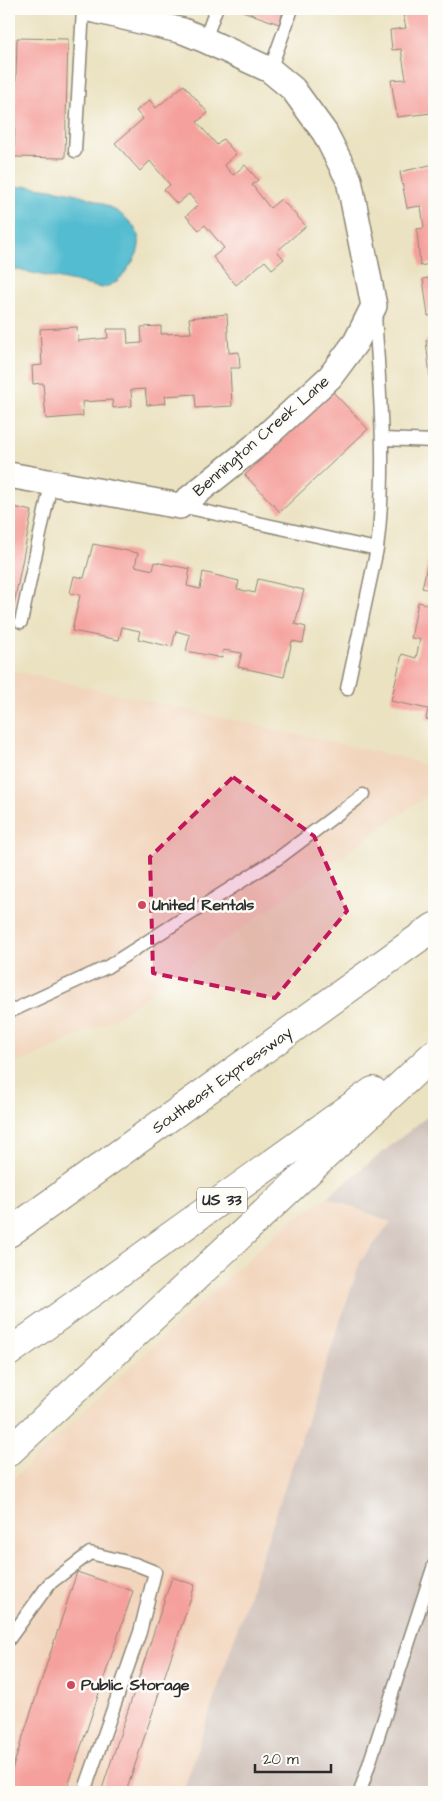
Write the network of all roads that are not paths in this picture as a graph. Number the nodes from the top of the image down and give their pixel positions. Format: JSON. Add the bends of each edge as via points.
{"nodes":[{"id":1,"x":83,"y":9,"type":"edge"},
{"id":2,"x":90,"y":9,"type":"edge"},
{"id":3,"x":216,"y":9,"type":"edge"},
{"id":4,"x":292,"y":9,"type":"edge"},
{"id":5,"x":205,"y":40,"type":"junction"},
{"id":6,"x":270,"y":70,"type":"junction"},
{"id":7,"x":75,"y":151,"type":"dead end"},
{"id":8,"x":374,"y":306,"type":"junction"},
{"id":9,"x":383,"y":439,"type":"junction"},
{"id":10,"x":434,"y":441,"type":"edge"},
{"id":11,"x":9,"y":475,"type":"edge"},
{"id":12,"x":51,"y":484,"type":"junction"},
{"id":13,"x":180,"y":506,"type":"junction"},
{"id":14,"x":377,"y":549,"type":"junction"},
{"id":15,"x":21,"y":622,"type":"dead end"},
{"id":16,"x":347,"y":689,"type":"dead end"},
{"id":17,"x":364,"y":794,"type":"dead end"},
{"id":18,"x":434,"y":927,"type":"edge"},
{"id":19,"x":9,"y":1012,"type":"edge"},
{"id":20,"x":434,"y":1047,"type":"edge"},
{"id":21,"x":434,"y":1054,"type":"edge"},
{"id":22,"x":9,"y":1233,"type":"edge"},
{"id":23,"x":9,"y":1352,"type":"edge"},
{"id":24,"x":9,"y":1452,"type":"edge"},
{"id":25,"x":434,"y":1565,"type":"edge"},
{"id":26,"x":9,"y":1639,"type":"edge"},
{"id":27,"x":84,"y":1792,"type":"edge"},
{"id":28,"x":360,"y":1792,"type":"edge"}],
"edges":[{"from":1,"to":7,"type":"lane"},
{"from":2,"to":5,"type":"street","via":[[183,31]]},
{"from":3,"to":5,"type":"lane"},
{"from":4,"to":6,"type":"lane"},
{"from":5,"to":6,"type":"street"},
{"from":6,"to":8,"type":"street","via":[[293,89],[325,133],[349,180]]},
{"from":8,"to":9,"type":"lane"},
{"from":8,"to":13,"type":"street","name":"Bennington Creek Lane","via":[[356,342],[330,377],[254,446]]},
{"from":9,"to":10,"type":"lane"},
{"from":9,"to":14,"type":"lane"},
{"from":11,"to":12,"type":"street","name":"Bennington Creek Lane"},
{"from":12,"to":13,"type":"street","name":"Bennington Creek Lane"},
{"from":12,"to":15,"type":"lane"},
{"from":13,"to":14,"type":"lane","name":"Bennington Creek Lane"},
{"from":14,"to":16,"type":"lane"},
{"from":17,"to":19,"type":"lane","via":[[280,857],[107,967]]},
{"from":18,"to":22,"type":"highway","name":"Southeast Expressway"},
{"from":20,"to":23,"type":"highway","number":"US 33"},
{"from":21,"to":24,"type":"highway"},
{"from":25,"to":28,"type":"lane"},
{"from":26,"to":27,"type":"lane","via":[[49,1584],[90,1553],[156,1572],[140,1632]]}]}
